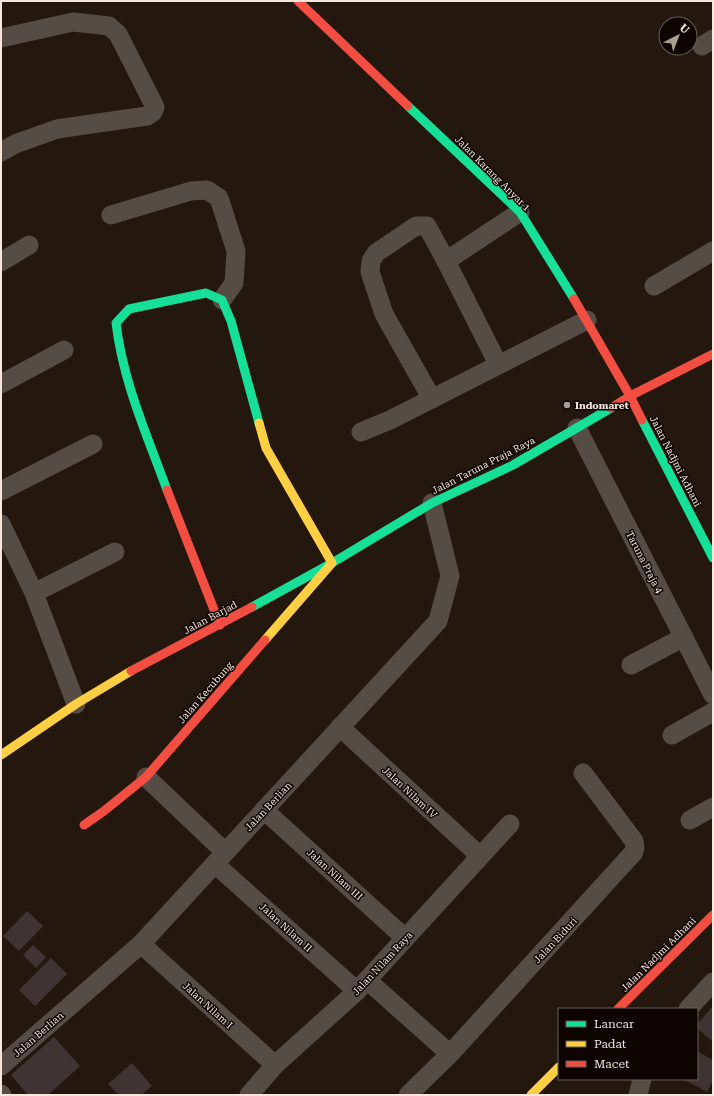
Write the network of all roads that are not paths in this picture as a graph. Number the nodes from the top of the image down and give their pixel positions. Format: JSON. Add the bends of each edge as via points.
{"nodes":[{"id":1,"x":298,"y":1,"type":"edge"},
{"id":2,"x":1,"y":38,"type":"edge"},
{"id":3,"x":1,"y":152,"type":"edge"},
{"id":4,"x":520,"y":212,"type":"junction"},
{"id":5,"x":111,"y":215,"type":"dead end"},
{"id":6,"x":29,"y":245,"type":"dead end"},
{"id":7,"x":713,"y":251,"type":"edge"},
{"id":8,"x":446,"y":261,"type":"junction"},
{"id":9,"x":1,"y":262,"type":"edge"},
{"id":10,"x":654,"y":286,"type":"dead end"},
{"id":11,"x":222,"y":300,"type":"junction"},
{"id":12,"x":587,"y":320,"type":"junction"},
{"id":13,"x":64,"y":350,"type":"dead end"},
{"id":14,"x":713,"y":354,"type":"edge"},
{"id":15,"x":498,"y":364,"type":"junction"},
{"id":16,"x":1,"y":384,"type":"edge"},
{"id":17,"x":630,"y":396,"type":"junction"},
{"id":18,"x":432,"y":399,"type":"junction"},
{"id":19,"x":577,"y":428,"type":"junction"},
{"id":20,"x":361,"y":432,"type":"dead end"},
{"id":21,"x":93,"y":444,"type":"dead end"},
{"id":22,"x":1,"y":491,"type":"edge"},
{"id":23,"x":432,"y":503,"type":"junction"},
{"id":24,"x":1,"y":524,"type":"edge"},
{"id":25,"x":115,"y":552,"type":"dead end"},
{"id":26,"x":713,"y":558,"type":"edge"},
{"id":27,"x":332,"y":563,"type":"junction"},
{"id":28,"x":34,"y":593,"type":"junction"},
{"id":29,"x":220,"y":625,"type":"junction"},
{"id":30,"x":684,"y":637,"type":"junction"},
{"id":31,"x":631,"y":665,"type":"dead end"},
{"id":32,"x":713,"y":695,"type":"edge"},
{"id":33,"x":76,"y":704,"type":"junction"},
{"id":34,"x":713,"y":712,"type":"edge"},
{"id":35,"x":340,"y":727,"type":"junction"},
{"id":36,"x":672,"y":735,"type":"dead end"},
{"id":37,"x":1,"y":755,"type":"edge"},
{"id":38,"x":582,"y":774,"type":"dead end"},
{"id":39,"x":146,"y":777,"type":"junction"},
{"id":40,"x":713,"y":807,"type":"edge"},
{"id":41,"x":264,"y":810,"type":"junction"},
{"id":42,"x":690,"y":820,"type":"dead end"},
{"id":43,"x":510,"y":824,"type":"dead end"},
{"id":44,"x":84,"y":825,"type":"dead end"},
{"id":45,"x":480,"y":856,"type":"junction"},
{"id":46,"x":220,"y":858,"type":"junction"},
{"id":47,"x":713,"y":915,"type":"edge"},
{"id":48,"x":405,"y":938,"type":"junction"},
{"id":49,"x":141,"y":944,"type":"junction"},
{"id":50,"x":713,"y":982,"type":"edge"},
{"id":51,"x":362,"y":985,"type":"junction"},
{"id":52,"x":619,"y":1008,"type":"edge"},
{"id":53,"x":689,"y":1008,"type":"edge"},
{"id":54,"x":450,"y":1054,"type":"junction"},
{"id":55,"x":275,"y":1065,"type":"junction"},
{"id":56,"x":1,"y":1066,"type":"edge"},
{"id":57,"x":558,"y":1068,"type":"edge"},
{"id":58,"x":642,"y":1080,"type":"edge"},
{"id":59,"x":249,"y":1095,"type":"edge"},
{"id":60,"x":408,"y":1095,"type":"edge"},
{"id":61,"x":531,"y":1095,"type":"edge"},
{"id":62,"x":638,"y":1095,"type":"edge"}],
"edges":[{"from":1,"to":4,"type":"main road","name":"Jalan Karang Anyar 1"},
{"from":2,"to":3,"type":"street","via":[[73,22],[109,26],[118,34],[155,107],[147,116],[57,129],[15,144]]},
{"from":4,"to":8,"type":"street"},
{"from":4,"to":12,"type":"main road","name":"Jalan Karang Anyar 1"},
{"from":5,"to":11,"type":"street","via":[[191,192],[207,190],[218,198],[236,251],[234,283]]},
{"from":6,"to":9,"type":"street"},
{"from":7,"to":10,"type":"street"},
{"from":8,"to":15,"type":"street"},
{"from":8,"to":18,"type":"street","via":[[427,226],[416,226],[376,253],[370,261],[370,272],[384,314]]},
{"from":11,"to":27,"type":"main road","via":[[233,329],[266,448]]},
{"from":11,"to":29,"type":"main road","via":[[206,293],[129,309],[116,323],[119,349],[130,391]]},
{"from":12,"to":15,"type":"street"},
{"from":12,"to":17,"type":"main road","name":"Jalan Karang Anyar 1"},
{"from":13,"to":16,"type":"street"},
{"from":14,"to":17,"type":"main road","name":"Jalan Taruna Praja Raya"},
{"from":15,"to":18,"type":"street"},
{"from":17,"to":19,"type":"main road","name":"Jalan Taruna Praja Raya"},
{"from":17,"to":26,"type":"main road","name":"Jalan Nadjmi Adhani"},
{"from":18,"to":20,"type":"street"},
{"from":19,"to":23,"type":"main road","name":"Jalan Taruna Praja Raya","via":[[513,465]]},
{"from":19,"to":30,"type":"street","name":"Taruna Praja 4"},
{"from":21,"to":22,"type":"street"},
{"from":23,"to":27,"type":"main road","name":"Jalan Barjad"},
{"from":23,"to":35,"type":"street","name":"Jalan Berlian","via":[[450,576],[438,620]]},
{"from":24,"to":28,"type":"street"},
{"from":25,"to":28,"type":"street"},
{"from":27,"to":29,"type":"main road","name":"Jalan Barjad"},
{"from":27,"to":39,"type":"main road","name":"Jalan Kecubung"},
{"from":28,"to":33,"type":"street"},
{"from":29,"to":33,"type":"main road","name":"Jalan Barjad"},
{"from":30,"to":31,"type":"street"},
{"from":30,"to":32,"type":"street","name":"Taruna Praja 4"},
{"from":33,"to":37,"type":"main road","name":"Jalan Barjad"},
{"from":34,"to":36,"type":"street"},
{"from":35,"to":41,"type":"street","name":"Jalan Berlian"},
{"from":35,"to":45,"type":"street","name":"Jalan Nilam IV"},
{"from":38,"to":54,"type":"street","name":"Jalan Biduri","via":[[634,841],[634,852]]},
{"from":39,"to":44,"type":"main road","name":"Jalan Kecubung"},
{"from":39,"to":46,"type":"street","name":"Jalan Nilam II"},
{"from":40,"to":42,"type":"street"},
{"from":41,"to":46,"type":"street","name":"Jalan Berlian"},
{"from":41,"to":48,"type":"street","name":"Jalan Nilam III"},
{"from":43,"to":45,"type":"street","name":"Jalan Nilam Raya"},
{"from":45,"to":48,"type":"street","name":"Jalan Nilam Raya"},
{"from":46,"to":49,"type":"street","name":"Jalan Berlian"},
{"from":46,"to":51,"type":"street","name":"Jalan Nilam II"},
{"from":47,"to":52,"type":"main road","name":"Jalan Nadjmi Adhani"},
{"from":48,"to":51,"type":"street","name":"Jalan Nilam Raya"},
{"from":49,"to":55,"type":"street","name":"Jalan Nilam I"},
{"from":49,"to":56,"type":"street","name":"Jalan Berlian"},
{"from":50,"to":53,"type":"street"},
{"from":51,"to":54,"type":"street","name":"Jalan Nilam II"},
{"from":51,"to":55,"type":"street","name":"Jalan Nilam Raya"},
{"from":54,"to":60,"type":"street","name":"Jalan Biduri"},
{"from":55,"to":59,"type":"street","name":"Jalan Nilam Raya"},
{"from":57,"to":61,"type":"main road"},
{"from":58,"to":62,"type":"street"}]}
